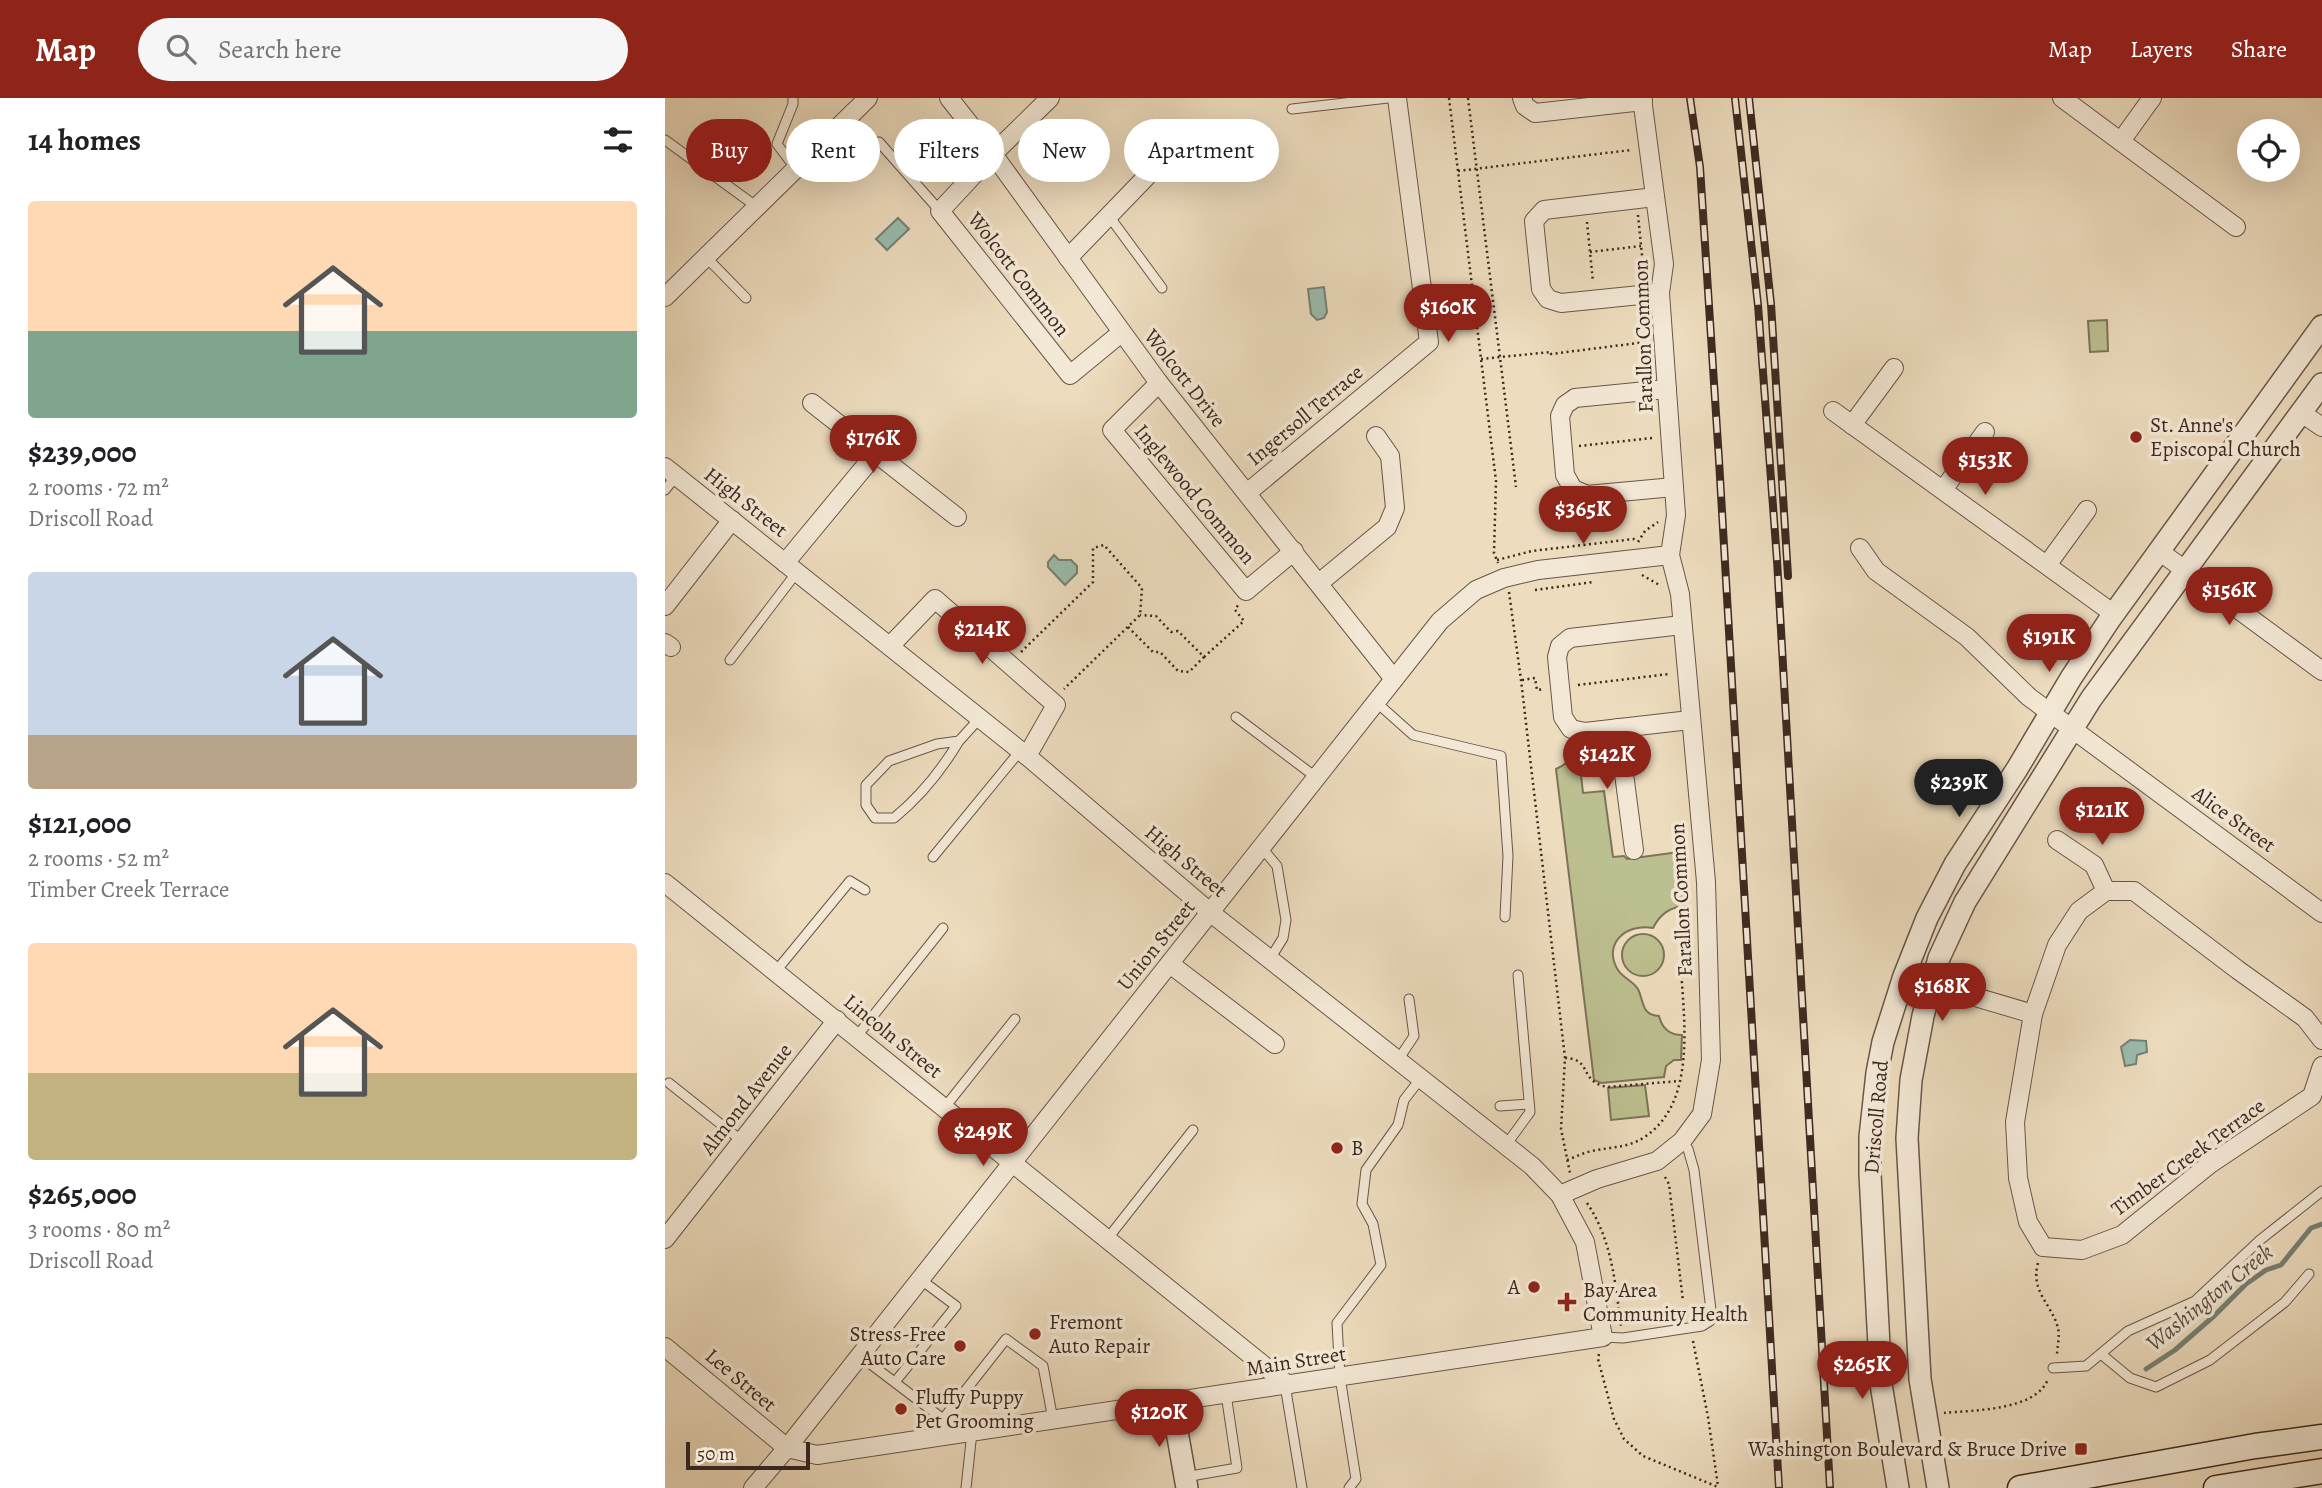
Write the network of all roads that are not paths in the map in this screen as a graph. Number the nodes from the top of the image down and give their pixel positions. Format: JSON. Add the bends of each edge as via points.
{"nodes":[{"id":1,"x":793,"y":98,"type":"edge"},
{"id":2,"x":868,"y":98,"type":"edge"},
{"id":3,"x":949,"y":98,"type":"edge"},
{"id":4,"x":1050,"y":98,"type":"edge"},
{"id":5,"x":1388,"y":98,"type":"edge"},
{"id":6,"x":1397,"y":98,"type":"edge"},
{"id":7,"x":1522,"y":98,"type":"edge"},
{"id":8,"x":2062,"y":98,"type":"edge"},
{"id":9,"x":2152,"y":98,"type":"edge"},
{"id":10,"x":1642,"y":99,"type":"edge"},
{"id":11,"x":1292,"y":109,"type":"dead end"},
{"id":12,"x":787,"y":119,"type":"edge"},
{"id":13,"x":847,"y":119,"type":"edge"},
{"id":14,"x":966,"y":119,"type":"edge"},
{"id":15,"x":786,"y":122,"type":"edge"},
{"id":16,"x":665,"y":140,"type":"edge"},
{"id":17,"x":2121,"y":141,"type":"junction"},
{"id":18,"x":880,"y":143,"type":"edge"},
{"id":19,"x":1004,"y":143,"type":"edge"},
{"id":20,"x":786,"y":156,"type":"edge"},
{"id":21,"x":1004,"y":169,"type":"edge"},
{"id":22,"x":786,"y":179,"type":"edge"},
{"id":23,"x":967,"y":182,"type":"edge"},
{"id":24,"x":1141,"y":182,"type":"edge"},
{"id":25,"x":1655,"y":197,"type":"junction"},
{"id":26,"x":757,"y":207,"type":"junction"},
{"id":27,"x":940,"y":211,"type":"junction"},
{"id":28,"x":1109,"y":216,"type":"junction"},
{"id":29,"x":2236,"y":227,"type":"dead end"},
{"id":30,"x":706,"y":257,"type":"junction"},
{"id":31,"x":1068,"y":258,"type":"junction"},
{"id":32,"x":1162,"y":288,"type":"dead end"},
{"id":33,"x":1660,"y":293,"type":"junction"},
{"id":34,"x":665,"y":297,"type":"edge"},
{"id":35,"x":745,"y":298,"type":"dead end"},
{"id":36,"x":2322,"y":326,"type":"edge"},
{"id":37,"x":1121,"y":332,"type":"junction"},
{"id":38,"x":1894,"y":368,"type":"dead end"},
{"id":39,"x":1159,"y":383,"type":"junction"},
{"id":40,"x":2322,"y":384,"type":"edge"},
{"id":41,"x":1667,"y":390,"type":"junction"},
{"id":42,"x":812,"y":403,"type":"dead end"},
{"id":43,"x":1833,"y":411,"type":"dead end"},
{"id":44,"x":2300,"y":412,"type":"junction"},
{"id":45,"x":1852,"y":425,"type":"junction"},
{"id":46,"x":2322,"y":428,"type":"edge"},
{"id":47,"x":1985,"y":432,"type":"dead end"},
{"id":48,"x":1376,"y":436,"type":"dead end"},
{"id":49,"x":876,"y":453,"type":"junction"},
{"id":50,"x":669,"y":478,"type":"edge"},
{"id":51,"x":1674,"y":486,"type":"junction"},
{"id":52,"x":1943,"y":490,"type":"junction"},
{"id":53,"x":1247,"y":493,"type":"junction"},
{"id":54,"x":2087,"y":510,"type":"dead end"},
{"id":55,"x":957,"y":517,"type":"dead end"},
{"id":56,"x":732,"y":520,"type":"junction"},
{"id":57,"x":1860,"y":548,"type":"dead end"},
{"id":58,"x":1294,"y":551,"type":"junction"},
{"id":59,"x":2159,"y":551,"type":"junction"},
{"id":60,"x":1670,"y":555,"type":"junction"},
{"id":61,"x":2047,"y":565,"type":"junction"},
{"id":62,"x":791,"y":567,"type":"junction"},
{"id":63,"x":2185,"y":570,"type":"junction"},
{"id":64,"x":1319,"y":583,"type":"junction"},
{"id":65,"x":665,"y":606,"type":"edge"},
{"id":66,"x":2114,"y":614,"type":"junction"},
{"id":67,"x":1682,"y":625,"type":"junction"},
{"id":68,"x":890,"y":646,"type":"junction"},
{"id":69,"x":730,"y":660,"type":"dead end"},
{"id":70,"x":2322,"y":671,"type":"edge"},
{"id":71,"x":1394,"y":679,"type":"junction"},
{"id":72,"x":1376,"y":702,"type":"junction"},
{"id":73,"x":2050,"y":713,"type":"junction"},
{"id":74,"x":1236,"y":717,"type":"dead end"},
{"id":75,"x":979,"y":719,"type":"junction"},
{"id":76,"x":1690,"y":720,"type":"junction"},
{"id":77,"x":1618,"y":728,"type":"junction"},
{"id":78,"x":2072,"y":729,"type":"junction"},
{"id":79,"x":959,"y":741,"type":"junction"},
{"id":80,"x":1023,"y":753,"type":"junction"},
{"id":81,"x":1317,"y":778,"type":"junction"},
{"id":82,"x":2057,"y":840,"type":"dead end"},
{"id":83,"x":1262,"y":848,"type":"junction"},
{"id":84,"x":1634,"y":850,"type":"dead end"},
{"id":85,"x":933,"y":857,"type":"dead end"},
{"id":86,"x":665,"y":883,"type":"edge"},
{"id":87,"x":865,"y":890,"type":"dead end"},
{"id":88,"x":2106,"y":891,"type":"junction"},
{"id":89,"x":1212,"y":913,"type":"junction"},
{"id":90,"x":2322,"y":913,"type":"edge"},
{"id":91,"x":1506,"y":917,"type":"dead end"},
{"id":92,"x":943,"y":928,"type":"dead end"},
{"id":93,"x":1269,"y":959,"type":"junction"},
{"id":94,"x":1171,"y":964,"type":"junction"},
{"id":95,"x":776,"y":971,"type":"junction"},
{"id":96,"x":1518,"y":975,"type":"dead end"},
{"id":97,"x":1904,"y":976,"type":"junction"},
{"id":98,"x":1931,"y":984,"type":"junction"},
{"id":99,"x":1409,"y":999,"type":"dead end"},
{"id":100,"x":2033,"y":1014,"type":"junction"},
{"id":101,"x":1015,"y":1019,"type":"dead end"},
{"id":102,"x":837,"y":1020,"type":"junction"},
{"id":103,"x":857,"y":1036,"type":"junction"},
{"id":104,"x":2322,"y":1040,"type":"edge"},
{"id":105,"x":1275,"y":1044,"type":"dead end"},
{"id":106,"x":1398,"y":1060,"type":"junction"},
{"id":107,"x":2322,"y":1066,"type":"edge"},
{"id":108,"x":1421,"y":1078,"type":"junction"},
{"id":109,"x":669,"y":1083,"type":"dead end"},
{"id":110,"x":1529,"y":1104,"type":"junction"},
{"id":111,"x":1500,"y":1106,"type":"dead end"},
{"id":112,"x":945,"y":1107,"type":"junction"},
{"id":113,"x":1193,"y":1130,"type":"dead end"},
{"id":114,"x":742,"y":1141,"type":"junction"},
{"id":115,"x":1682,"y":1141,"type":"junction"},
{"id":116,"x":1506,"y":1145,"type":"junction"},
{"id":117,"x":1013,"y":1161,"type":"junction"},
{"id":118,"x":1568,"y":1191,"type":"junction"},
{"id":119,"x":2322,"y":1191,"type":"edge"},
{"id":120,"x":1108,"y":1238,"type":"junction"},
{"id":121,"x":665,"y":1239,"type":"edge"},
{"id":122,"x":2309,"y":1274,"type":"dead end"},
{"id":123,"x":920,"y":1279,"type":"junction"},
{"id":124,"x":1603,"y":1337,"type":"junction"},
{"id":125,"x":665,"y":1347,"type":"edge"},
{"id":126,"x":2101,"y":1354,"type":"junction"},
{"id":127,"x":860,"y":1356,"type":"junction"},
{"id":128,"x":2053,"y":1368,"type":"road end"},
{"id":129,"x":1340,"y":1377,"type":"junction"},
{"id":130,"x":895,"y":1382,"type":"junction"},
{"id":131,"x":1287,"y":1385,"type":"junction"},
{"id":132,"x":1226,"y":1394,"type":"junction"},
{"id":133,"x":1172,"y":1403,"type":"junction"},
{"id":134,"x":1053,"y":1420,"type":"junction"},
{"id":135,"x":946,"y":1427,"type":"junction"},
{"id":136,"x":972,"y":1432,"type":"junction"},
{"id":137,"x":2322,"y":1437,"type":"edge"},
{"id":138,"x":787,"y":1448,"type":"junction"},
{"id":139,"x":2322,"y":1471,"type":"edge"},
{"id":140,"x":1186,"y":1482,"type":"edge"},
{"id":141,"x":2275,"y":1484,"type":"edge"},
{"id":142,"x":753,"y":1488,"type":"edge"},
{"id":143,"x":966,"y":1488,"type":"edge"},
{"id":144,"x":1302,"y":1488,"type":"edge"},
{"id":145,"x":1349,"y":1488,"type":"edge"},
{"id":146,"x":1898,"y":1488,"type":"edge"},
{"id":147,"x":1938,"y":1488,"type":"edge"},
{"id":148,"x":2019,"y":1488,"type":"edge"},
{"id":149,"x":2216,"y":1488,"type":"edge"}],
"edges":[{"from":1,"to":12,"type":"lane"},
{"from":2,"to":13,"type":"street"},
{"from":3,"to":14,"type":"street","name":"Wolcott Drive"},
{"from":4,"to":19,"type":"street","name":"Wolcott Common"},
{"from":5,"to":11,"type":"lane"},
{"from":6,"to":53,"type":"street","name":"Ingersoll Terrace","via":[[1429,342]]},
{"from":7,"to":10,"type":"street","via":[[1535,113]]},
{"from":8,"to":17,"type":"street"},
{"from":9,"to":17,"type":"street"},
{"from":10,"to":25,"type":"street","name":"Farallon Common"},
{"from":15,"to":20,"type":"lane","via":[[777,144]]},
{"from":16,"to":26,"type":"lane"},
{"from":17,"to":29,"type":"street"},
{"from":18,"to":27,"type":"lane"},
{"from":21,"to":31,"type":"street","name":"Wolcott Drive"},
{"from":22,"to":26,"type":"street"},
{"from":23,"to":27,"type":"street","name":"Wolcott Common"},
{"from":24,"to":28,"type":"street"},
{"from":25,"to":33,"type":"street","name":"Farallon Common","via":[[1664,264]]},
{"from":25,"to":33,"type":"street","via":[[1544,210],[1534,221],[1541,289],[1548,299],[1561,303]]},
{"from":26,"to":30,"type":"street"},
{"from":27,"to":37,"type":"street","name":"Wolcott Common","via":[[1070,375]]},
{"from":28,"to":31,"type":"street"},
{"from":28,"to":32,"type":"lane"},
{"from":30,"to":34,"type":"street"},
{"from":30,"to":35,"type":"lane"},
{"from":31,"to":37,"type":"street","name":"Wolcott Drive"},
{"from":33,"to":41,"type":"street","name":"Farallon Common"},
{"from":36,"to":59,"type":"street","name":"Driscoll Road"},
{"from":37,"to":39,"type":"street","name":"Wolcott Drive"},
{"from":38,"to":45,"type":"street"},
{"from":39,"to":53,"type":"street","name":"Wolcott Drive"},
{"from":39,"to":58,"type":"street","name":"Inglewood Common","via":[[1112,430],[1246,591]]},
{"from":40,"to":44,"type":"street","name":"Driscoll Road"},
{"from":41,"to":51,"type":"street","name":"Farallon Common"},
{"from":41,"to":51,"type":"street","via":[[1575,398],[1560,416],[1565,475],[1573,489],[1587,495]]},
{"from":42,"to":49,"type":"street"},
{"from":43,"to":45,"type":"street"},
{"from":44,"to":46,"type":"street"},
{"from":44,"to":63,"type":"street","name":"Driscoll Road"},
{"from":45,"to":52,"type":"street"},
{"from":47,"to":52,"type":"street"},
{"from":48,"to":64,"type":"street","via":[[1390,456],[1395,508],[1387,527]]},
{"from":49,"to":55,"type":"street"},
{"from":49,"to":62,"type":"street"},
{"from":50,"to":56,"type":"street","name":"High Street"},
{"from":51,"to":60,"type":"street","name":"Farallon Common","via":[[1676,515]]},
{"from":52,"to":61,"type":"street"},
{"from":53,"to":58,"type":"street","name":"Wolcott Drive"},
{"from":54,"to":61,"type":"street"},
{"from":56,"to":62,"type":"street","name":"High Street"},
{"from":56,"to":65,"type":"street"},
{"from":57,"to":73,"type":"street","name":"Alice Street","via":[[1876,571],[1967,637]]},
{"from":58,"to":64,"type":"street","name":"Wolcott Drive"},
{"from":59,"to":63,"type":"street"},
{"from":59,"to":66,"type":"street","name":"Driscoll Road"},
{"from":60,"to":67,"type":"street","name":"Farallon Common"},
{"from":60,"to":71,"type":"street","name":"Union Street","via":[[1538,570],[1476,590],[1440,621]]},
{"from":61,"to":66,"type":"street"},
{"from":62,"to":68,"type":"street","name":"High Street"},
{"from":62,"to":69,"type":"lane"},
{"from":63,"to":70,"type":"street"},
{"from":63,"to":78,"type":"street","name":"Driscoll Road"},
{"from":64,"to":71,"type":"street","name":"Wolcott Drive"},
{"from":66,"to":73,"type":"street","name":"Driscoll Road"},
{"from":67,"to":76,"type":"street","name":"Farallon Common"},
{"from":67,"to":77,"type":"street","via":[[1570,638],[1560,646],[1556,657],[1563,717],[1571,729]]},
{"from":68,"to":75,"type":"street","name":"High Street"},
{"from":68,"to":80,"type":"street","via":[[935,599],[1056,705]]},
{"from":71,"to":72,"type":"street","name":"Union Street"},
{"from":72,"to":81,"type":"street","name":"Union Street"},
{"from":72,"to":91,"type":"lane","via":[[1413,735],[1501,756],[1508,856]]},
{"from":73,"to":78,"type":"street","name":"Alice Street"},
{"from":73,"to":97,"type":"street","name":"Driscoll Road","via":[[1945,882]]},
{"from":74,"to":81,"type":"lane"},
{"from":75,"to":79,"type":"lane"},
{"from":75,"to":80,"type":"street","name":"High Street"},
{"from":76,"to":77,"type":"street"},
{"from":76,"to":115,"type":"street","name":"Farallon Common","via":[[1706,883],[1711,1060],[1702,1114]]},
{"from":77,"to":84,"type":"street"},
{"from":78,"to":90,"type":"street","name":"Alice Street"},
{"from":78,"to":98,"type":"street","name":"Driscoll Road","via":[[1965,902]]},
{"from":79,"to":79,"type":"lane","via":[[889,761],[866,785],[866,805],[875,818],[894,818],[910,805],[939,773]]},
{"from":80,"to":85,"type":"lane"},
{"from":80,"to":89,"type":"street","name":"High Street"},
{"from":81,"to":83,"type":"street","name":"Union Street"},
{"from":82,"to":88,"type":"street","via":[[2094,865]]},
{"from":83,"to":89,"type":"street","name":"Union Street"},
{"from":83,"to":93,"type":"lane","via":[[1277,866],[1286,920],[1283,938]]},
{"from":86,"to":95,"type":"street","name":"Lincoln Street"},
{"from":87,"to":95,"type":"lane","via":[[851,881]]},
{"from":88,"to":100,"type":"street","via":[[2079,911],[2057,945]]},
{"from":88,"to":104,"type":"street","via":[[2134,891],[2305,1017]]},
{"from":89,"to":93,"type":"street","name":"High Street"},
{"from":89,"to":94,"type":"street","name":"Union Street"},
{"from":92,"to":103,"type":"lane"},
{"from":93,"to":106,"type":"street","name":"High Street"},
{"from":94,"to":105,"type":"street"},
{"from":94,"to":117,"type":"street","name":"Union Street"},
{"from":95,"to":102,"type":"street","name":"Lincoln Street"},
{"from":96,"to":110,"type":"lane"},
{"from":97,"to":98,"type":"street"},
{"from":97,"to":146,"type":"street","name":"Driscoll Road","via":[[1877,1073],[1870,1137],[1881,1384]]},
{"from":98,"to":100,"type":"street"},
{"from":98,"to":147,"type":"street","name":"Driscoll Road","via":[[1908,1110],[1920,1367]]},
{"from":99,"to":106,"type":"lane","via":[[1414,1036]]},
{"from":100,"to":107,"type":"street","name":"Timber Creek Terrace","via":[[2015,1122],[2018,1178],[2028,1223],[2043,1247],[2083,1250],[2122,1235],[2210,1164],[2312,1096]]},
{"from":101,"to":112,"type":"lane"},
{"from":102,"to":103,"type":"street","name":"Lincoln Street"},
{"from":102,"to":114,"type":"street","name":"Almond Avenue"},
{"from":103,"to":112,"type":"street","name":"Lincoln Street"},
{"from":106,"to":108,"type":"street","name":"High Street"},
{"from":108,"to":116,"type":"street","name":"High Street"},
{"from":108,"to":129,"type":"lane","via":[[1404,1100],[1398,1125],[1366,1170],[1362,1204],[1373,1224],[1381,1265],[1337,1323]]},
{"from":109,"to":114,"type":"lane"},
{"from":110,"to":111,"type":"lane"},
{"from":110,"to":116,"type":"lane","via":[[1529,1112]]},
{"from":112,"to":117,"type":"street","name":"Lincoln Street"},
{"from":113,"to":120,"type":"lane"},
{"from":114,"to":121,"type":"street","name":"Almond Avenue"},
{"from":115,"to":118,"type":"street","name":"Farallon Common","via":[[1657,1161]]},
{"from":115,"to":124,"type":"lane","via":[[1694,1170],[1710,1321],[1623,1338]]},
{"from":116,"to":118,"type":"street","name":"High Street"},
{"from":117,"to":120,"type":"street","name":"Lincoln Street"},
{"from":117,"to":123,"type":"street","name":"Union Street"},
{"from":118,"to":124,"type":"street","name":"High Street","via":[[1585,1242]]},
{"from":119,"to":126,"type":"lane","via":[[2260,1240],[2195,1301],[2128,1331]]},
{"from":120,"to":131,"type":"street","name":"Lincoln Street"},
{"from":122,"to":126,"type":"lane","via":[[2285,1302],[2210,1360],[2156,1387],[2130,1378]]},
{"from":123,"to":127,"type":"street","name":"Union Street"},
{"from":123,"to":130,"type":"lane","via":[[956,1306]]},
{"from":124,"to":129,"type":"street","name":"Main Street"},
{"from":125,"to":138,"type":"street","name":"Lee Street"},
{"from":126,"to":128,"type":"lane","via":[[2086,1366]]},
{"from":127,"to":130,"type":"lane"},
{"from":127,"to":138,"type":"street","name":"Union Street"},
{"from":129,"to":131,"type":"street","name":"Main Street"},
{"from":129,"to":145,"type":"lane","via":[[1356,1479]]},
{"from":130,"to":135,"type":"lane"},
{"from":131,"to":132,"type":"street","name":"Main Street"},
{"from":131,"to":144,"type":"lane"},
{"from":132,"to":133,"type":"street","name":"Main Street"},
{"from":132,"to":140,"type":"lane","via":[[1237,1468]]},
{"from":133,"to":134,"type":"street","name":"Main Street"},
{"from":133,"to":140,"type":"street"},
{"from":134,"to":135,"type":"lane","via":[[1043,1366],[1006,1339]]},
{"from":134,"to":136,"type":"street","name":"Main Street"},
{"from":135,"to":136,"type":"street","name":"Main Street"},
{"from":135,"to":138,"type":"street","name":"Main Street","via":[[817,1455]]},
{"from":136,"to":143,"type":"lane"},
{"from":137,"to":148,"type":"main road"},
{"from":138,"to":142,"type":"street","name":"Union Street"},
{"from":139,"to":141,"type":"main road"},
{"from":141,"to":149,"type":"main road"}]}
